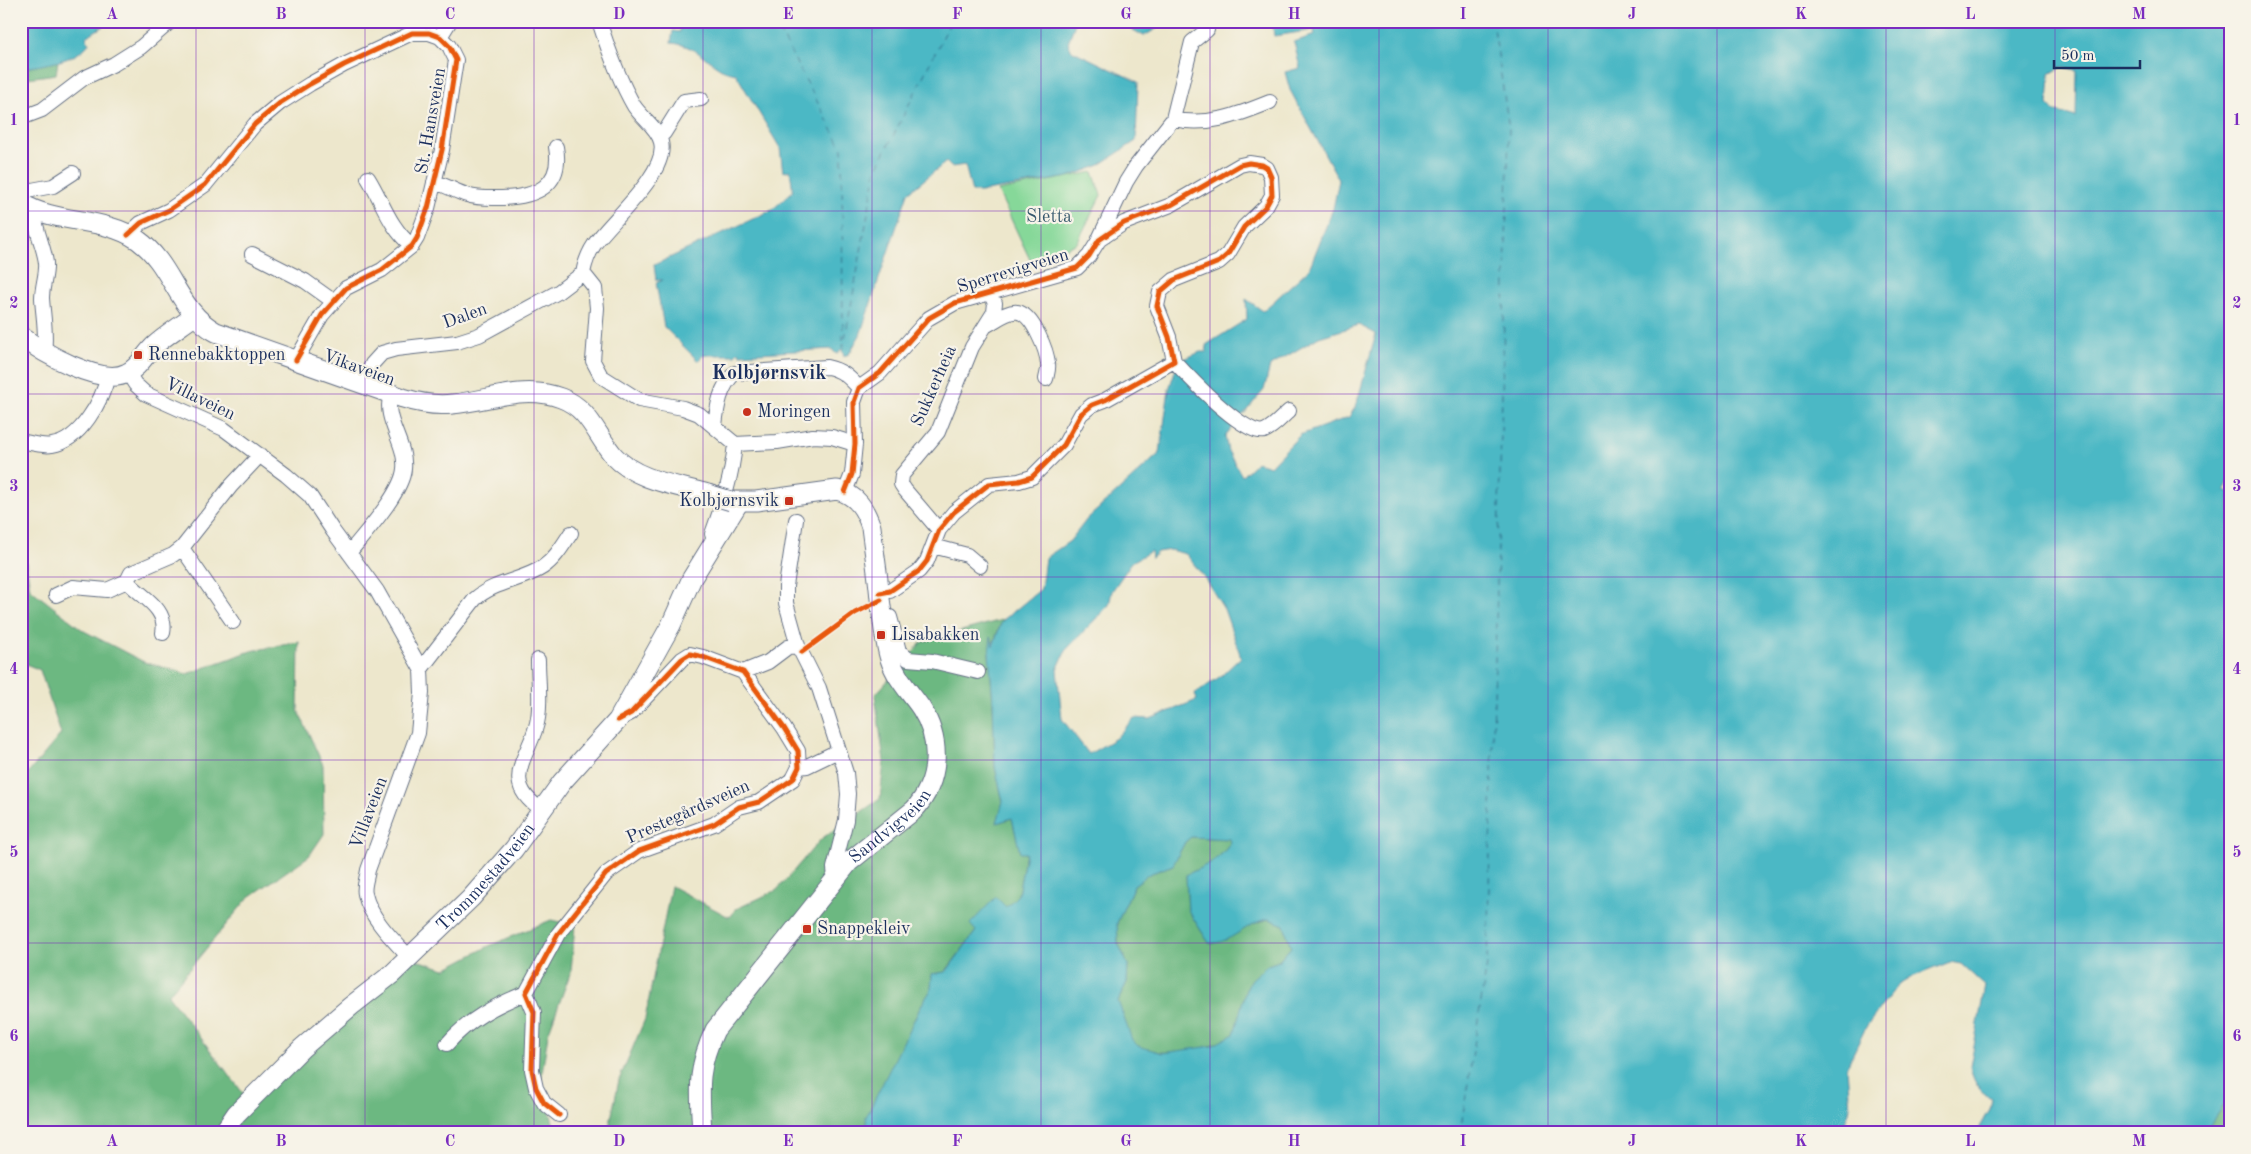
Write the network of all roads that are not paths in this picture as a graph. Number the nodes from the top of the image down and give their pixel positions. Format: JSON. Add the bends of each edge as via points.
{"nodes":[{"id":1,"x":171,"y":21,"type":"edge"},
{"id":2,"x":450,"y":21,"type":"edge"},
{"id":3,"x":599,"y":21,"type":"edge"},
{"id":4,"x":1207,"y":30,"type":"dead end"},
{"id":5,"x":440,"y":37,"type":"junction"},
{"id":6,"x":701,"y":99,"type":"dead end"},
{"id":7,"x":1270,"y":102,"type":"dead end"},
{"id":8,"x":21,"y":118,"type":"edge"},
{"id":9,"x":1173,"y":120,"type":"junction"},
{"id":10,"x":659,"y":136,"type":"junction"},
{"id":11,"x":556,"y":146,"type":"dead end"},
{"id":12,"x":73,"y":173,"type":"dead end"},
{"id":13,"x":368,"y":178,"type":"dead end"},
{"id":14,"x":434,"y":182,"type":"junction"},
{"id":15,"x":21,"y":192,"type":"edge"},
{"id":16,"x":28,"y":206,"type":"edge"},
{"id":17,"x":128,"y":235,"type":"junction"},
{"id":18,"x":1099,"y":240,"type":"junction"},
{"id":19,"x":412,"y":246,"type":"junction"},
{"id":20,"x":252,"y":254,"type":"dead end"},
{"id":21,"x":583,"y":273,"type":"junction"},
{"id":22,"x":990,"y":293,"type":"junction"},
{"id":23,"x":333,"y":301,"type":"junction"},
{"id":24,"x":194,"y":316,"type":"junction"},
{"id":25,"x":984,"y":327,"type":"junction"},
{"id":26,"x":21,"y":336,"type":"edge"},
{"id":27,"x":44,"y":353,"type":"junction"},
{"id":28,"x":296,"y":360,"type":"junction"},
{"id":29,"x":1174,"y":361,"type":"junction"},
{"id":30,"x":128,"y":373,"type":"junction"},
{"id":31,"x":108,"y":375,"type":"junction"},
{"id":32,"x":1046,"y":379,"type":"dead end"},
{"id":33,"x":363,"y":384,"type":"junction"},
{"id":34,"x":859,"y":388,"type":"junction"},
{"id":35,"x":391,"y":394,"type":"junction"},
{"id":36,"x":1289,"y":411,"type":"dead end"},
{"id":37,"x":715,"y":426,"type":"junction"},
{"id":38,"x":21,"y":441,"type":"edge"},
{"id":39,"x":735,"y":444,"type":"junction"},
{"id":40,"x":855,"y":444,"type":"junction"},
{"id":41,"x":260,"y":455,"type":"junction"},
{"id":42,"x":845,"y":492,"type":"junction"},
{"id":43,"x":735,"y":501,"type":"junction"},
{"id":44,"x":796,"y":520,"type":"dead end"},
{"id":45,"x":938,"y":530,"type":"junction"},
{"id":46,"x":571,"y":533,"type":"dead end"},
{"id":47,"x":933,"y":546,"type":"junction"},
{"id":48,"x":182,"y":548,"type":"junction"},
{"id":49,"x":349,"y":553,"type":"junction"},
{"id":50,"x":980,"y":566,"type":"dead end"},
{"id":51,"x":692,"y":578,"type":"junction"},
{"id":52,"x":126,"y":581,"type":"junction"},
{"id":53,"x":882,"y":592,"type":"junction"},
{"id":54,"x":56,"y":595,"type":"dead end"},
{"id":55,"x":233,"y":622,"type":"dead end"},
{"id":56,"x":163,"y":633,"type":"dead end"},
{"id":57,"x":798,"y":646,"type":"junction"},
{"id":58,"x":538,"y":660,"type":"dead end"},
{"id":59,"x":421,"y":669,"type":"junction"},
{"id":60,"x":743,"y":672,"type":"junction"},
{"id":61,"x":978,"y":672,"type":"dead end"},
{"id":62,"x":618,"y":720,"type":"junction"},
{"id":63,"x":838,"y":751,"type":"junction"},
{"id":64,"x":799,"y":767,"type":"junction"},
{"id":65,"x":542,"y":810,"type":"junction"},
{"id":66,"x":836,"y":878,"type":"junction"},
{"id":67,"x":410,"y":958,"type":"junction"},
{"id":68,"x":526,"y":993,"type":"junction"},
{"id":69,"x":448,"y":1044,"type":"dead end"},
{"id":70,"x":559,"y":1115,"type":"dead end"},
{"id":71,"x":223,"y":1133,"type":"edge"},
{"id":72,"x":702,"y":1133,"type":"edge"}],
"edges":[{"from":1,"to":8,"type":"street","via":[[141,47],[84,78],[42,110]]},
{"from":2,"to":5,"type":"street"},
{"from":3,"to":10,"type":"street","via":[[635,107]]},
{"from":4,"to":9,"type":"street","via":[[1192,42]]},
{"from":5,"to":14,"type":"street","name":"St. Hansveien","via":[[450,46],[456,60],[452,98]]},
{"from":5,"to":17,"type":"street","via":[[430,33],[412,33],[344,65],[280,103],[255,124],[205,185],[169,210],[141,223]]},
{"from":6,"to":10,"type":"street","via":[[684,102]]},
{"from":7,"to":9,"type":"street","via":[[1221,119],[1188,123]]},
{"from":9,"to":18,"type":"street","via":[[1126,182]]},
{"from":10,"to":21,"type":"street","via":[[662,144],[652,175],[633,203],[595,243],[586,257]]},
{"from":11,"to":14,"type":"street","name":"St. Hansveien","via":[[558,168],[551,182],[518,198],[467,195]]},
{"from":12,"to":15,"type":"street","via":[[53,186]]},
{"from":13,"to":19,"type":"street","via":[[380,197],[387,218]]},
{"from":14,"to":19,"type":"street","name":"St. Hansveien","via":[[428,208]]},
{"from":16,"to":17,"type":"main road","name":"Vikaveien","via":[[114,228]]},
{"from":16,"to":27,"type":"street","name":"Vikaveien","via":[[43,246],[46,265],[42,296]]},
{"from":17,"to":24,"type":"main road","name":"Vikaveien","via":[[153,254]]},
{"from":18,"to":22,"type":"street","name":"Sperrevigveien","via":[[1076,268]]},
{"from":18,"to":29,"type":"street","name":"Sperrevigveien","via":[[1124,223],[1171,205],[1240,165],[1249,163],[1267,168],[1272,195],[1266,206],[1244,227],[1228,254],[1219,262],[1174,280],[1160,292],[1156,306],[1169,337]]},
{"from":19,"to":23,"type":"street","name":"St. Hansveien","via":[[382,270],[346,288]]},
{"from":20,"to":23,"type":"street","via":[[305,281]]},
{"from":21,"to":33,"type":"street","name":"Dalen","via":[[558,292],[479,335],[457,342],[382,353],[372,364]]},
{"from":21,"to":37,"type":"street","via":[[595,288],[597,308],[593,360],[601,376],[639,400],[683,408],[699,414]]},
{"from":22,"to":25,"type":"street","name":"Sukkerheia","via":[[995,303],[994,312]]},
{"from":22,"to":34,"type":"street","name":"Sperrevigveien","via":[[954,303],[929,318],[880,373]]},
{"from":23,"to":28,"type":"street","name":"St. Hansveien"},
{"from":24,"to":28,"type":"main road","name":"Vikaveien","via":[[216,332]]},
{"from":24,"to":30,"type":"main road","via":[[156,345]]},
{"from":25,"to":32,"type":"street","via":[[1012,311],[1020,312],[1030,320],[1046,350]]},
{"from":25,"to":45,"type":"street","name":"Sukkerheia","via":[[972,348],[938,432],[902,475],[901,484]]},
{"from":26,"to":27,"type":"main road"},
{"from":27,"to":31,"type":"main road","via":[[84,370]]},
{"from":28,"to":33,"type":"main road","name":"Vikaveien"},
{"from":29,"to":36,"type":"street","name":"Sperrevigveien","via":[[1190,379],[1255,431],[1265,430]]},
{"from":29,"to":45,"type":"street","via":[[1092,405],[1081,414],[1064,445],[1032,477],[988,484]]},
{"from":30,"to":31,"type":"main road"},
{"from":30,"to":41,"type":"street","name":"Villaveien","via":[[146,394],[224,429]]},
{"from":31,"to":38,"type":"street","via":[[100,400],[72,436],[51,446]]},
{"from":33,"to":35,"type":"main road","name":"Vikaveien"},
{"from":34,"to":37,"type":"street","via":[[846,374],[826,367],[735,373],[728,379],[717,404]]},
{"from":34,"to":40,"type":"street","via":[[854,402]]},
{"from":35,"to":43,"type":"main road","name":"Vikaveien","bridge":true,"via":[[438,405],[513,393],[552,395],[581,409],[614,455],[636,472]]},
{"from":35,"to":49,"type":"street","name":"Vikaveien","via":[[388,402],[390,415],[404,457],[404,470],[385,508]]},
{"from":37,"to":39,"type":"street"},
{"from":39,"to":40,"type":"street","via":[[813,436],[832,437]]},
{"from":39,"to":51,"type":"street","name":"Trommestadveien","via":[[733,469],[722,507]]},
{"from":40,"to":42,"type":"street","via":[[852,474]]},
{"from":41,"to":48,"type":"street"},
{"from":41,"to":49,"type":"street","name":"Villaveien","via":[[310,496]]},
{"from":42,"to":43,"type":"main road","name":"Vikaveien","via":[[828,490]]},
{"from":42,"to":53,"type":"main road","name":"Sandvigveien","via":[[859,502],[867,515]]},
{"from":43,"to":51,"type":"main road","name":"Trommestadveien"},
{"from":44,"to":57,"type":"street","via":[[786,603]]},
{"from":45,"to":47,"type":"street"},
{"from":46,"to":59,"type":"street","via":[[543,567],[485,590],[475,599]]},
{"from":47,"to":50,"type":"street","via":[[968,556]]},
{"from":47,"to":53,"type":"street","via":[[919,571],[890,591]]},
{"from":48,"to":52,"type":"street","via":[[173,555],[131,572]]},
{"from":48,"to":55,"type":"street"},
{"from":49,"to":59,"type":"street","name":"Villaveien","via":[[377,591]]},
{"from":51,"to":62,"type":"main road","name":"Trommestadveien","via":[[671,624]]},
{"from":52,"to":54,"type":"street","via":[[106,590],[73,588]]},
{"from":52,"to":56,"type":"street","via":[[160,612],[165,624]]},
{"from":53,"to":61,"type":"street","via":[[899,651],[908,659]]},
{"from":53,"to":66,"type":"main road","name":"Sandvigveien","via":[[884,632],[891,660],[926,716],[934,742],[934,772],[928,793],[914,810],[849,862]]},
{"from":57,"to":60,"type":"street","via":[[788,647],[768,662]]},
{"from":57,"to":63,"type":"street","via":[[819,688]]},
{"from":58,"to":65,"type":"street","via":[[538,718],[519,777],[525,794]]},
{"from":59,"to":67,"type":"street","name":"Villaveien","via":[[418,733],[368,870],[364,892],[380,923]]},
{"from":60,"to":62,"type":"street","via":[[690,654],[631,713]]},
{"from":60,"to":64,"type":"street","via":[[798,751]]},
{"from":62,"to":65,"type":"main road","name":"Trommestadveien","via":[[562,782]]},
{"from":63,"to":64,"type":"street"},
{"from":63,"to":66,"type":"street","via":[[846,773],[848,794],[846,820],[834,868]]},
{"from":64,"to":68,"type":"street","name":"Prestegårdsveien","via":[[793,779],[759,802],[739,807],[714,824],[639,852],[606,874],[558,934]]},
{"from":65,"to":67,"type":"main road","name":"Trommestadveien","via":[[514,849],[471,898]]},
{"from":66,"to":72,"type":"main road","name":"Sandvigveien","via":[[715,1030],[700,1076]]},
{"from":67,"to":71,"type":"main road","name":"Trommestadveien","via":[[302,1048],[236,1114]]},
{"from":68,"to":69,"type":"street","via":[[502,1003],[461,1028]]},
{"from":68,"to":70,"type":"street","via":[[534,1012],[532,1070],[536,1088],[544,1104]]}]}
